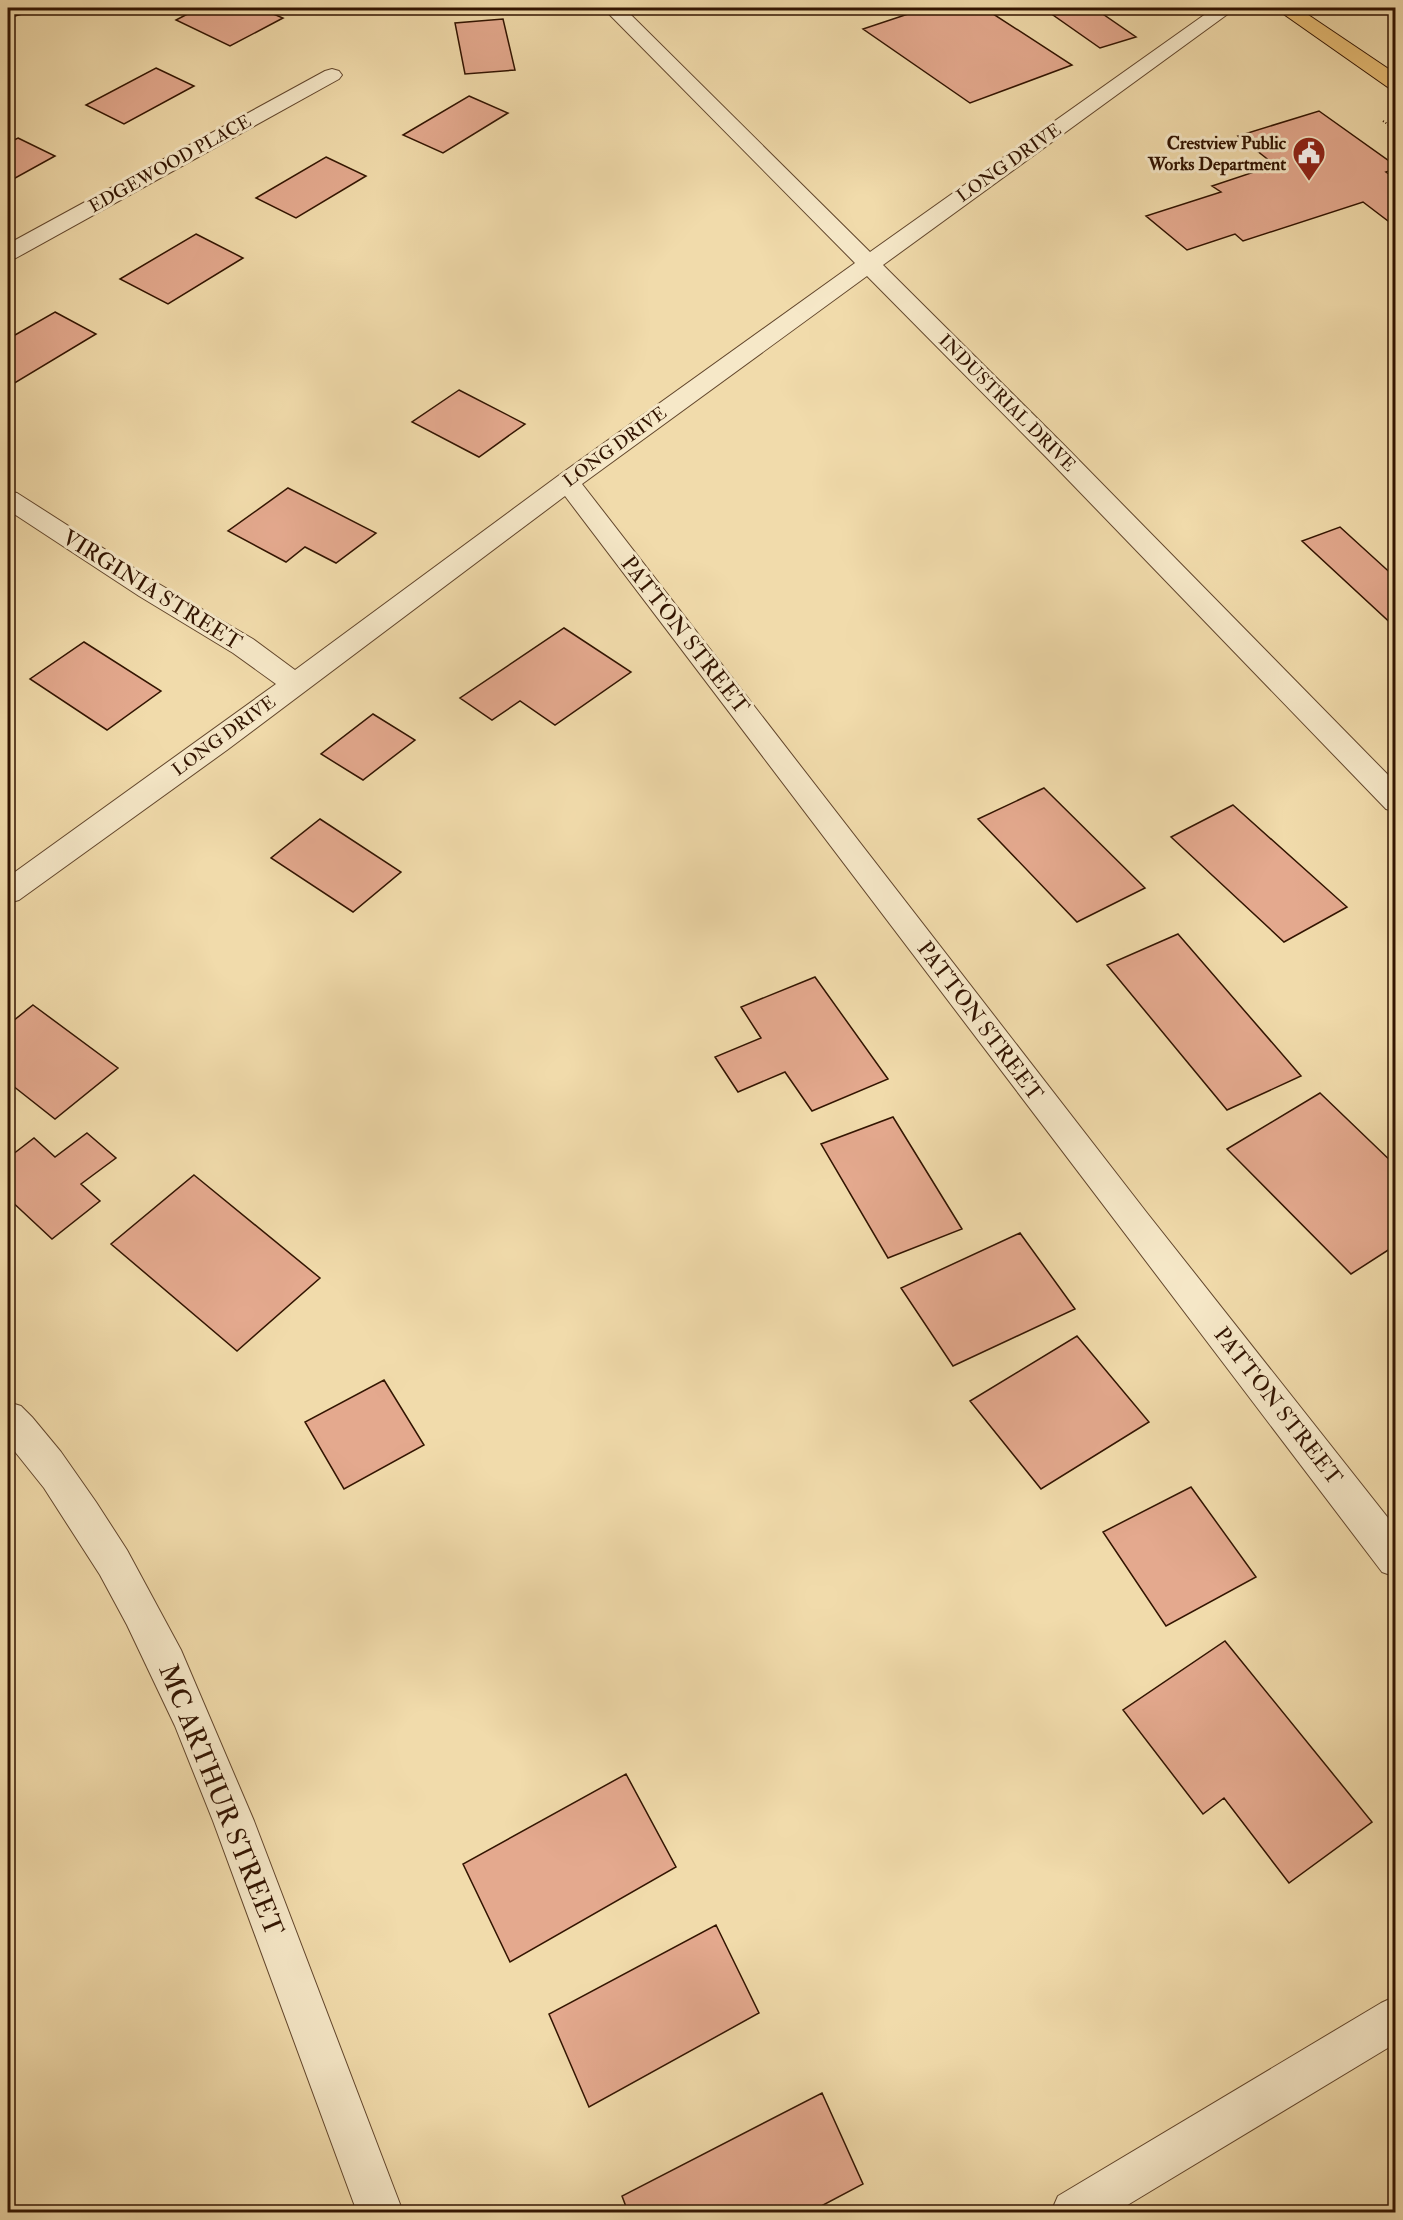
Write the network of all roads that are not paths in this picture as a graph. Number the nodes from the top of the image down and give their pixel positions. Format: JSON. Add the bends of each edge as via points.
{"nodes":[{"id":1,"x":613,"y":8,"type":"edge"},
{"id":2,"x":1226,"y":8,"type":"edge"},
{"id":3,"x":1285,"y":8,"type":"edge"},
{"id":4,"x":332,"y":75,"type":"dead end"},
{"id":5,"x":1395,"y":84,"type":"edge"},
{"id":6,"x":8,"y":253,"type":"edge"},
{"id":7,"x":868,"y":263,"type":"junction"},
{"id":8,"x":567,"y":482,"type":"junction"},
{"id":9,"x":8,"y":499,"type":"edge"},
{"id":10,"x":295,"y":684,"type":"junction"},
{"id":11,"x":1395,"y":802,"type":"edge"},
{"id":12,"x":8,"y":892,"type":"edge"},
{"id":13,"x":8,"y":1418,"type":"edge"},
{"id":14,"x":1395,"y":1559,"type":"edge"},
{"id":15,"x":1395,"y":2018,"type":"edge"},
{"id":16,"x":380,"y":2212,"type":"edge"},
{"id":17,"x":1074,"y":2212,"type":"edge"}],
"edges":[{"from":1,"to":7,"type":"street","name":"INDUSTRIAL DRIVE"},
{"from":2,"to":7,"type":"street","name":"LONG DRIVE"},
{"from":3,"to":5,"type":"main road"},
{"from":4,"to":6,"type":"street","name":"EDGEWOOD PLACE"},
{"from":7,"to":8,"type":"street","name":"LONG DRIVE"},
{"from":7,"to":11,"type":"street","name":"INDUSTRIAL DRIVE"},
{"from":8,"to":10,"type":"street","name":"LONG DRIVE"},
{"from":8,"to":14,"type":"street","name":"PATTON STREET"},
{"from":9,"to":10,"type":"street","name":"VIRGINIA STREET","via":[[243,646]]},
{"from":10,"to":12,"type":"street","name":"LONG DRIVE"},
{"from":13,"to":16,"type":"street","name":"MC ARTHUR STREET","via":[[54,1471],[113,1559],[171,1669],[228,1804]]},
{"from":15,"to":17,"type":"street"}]}
